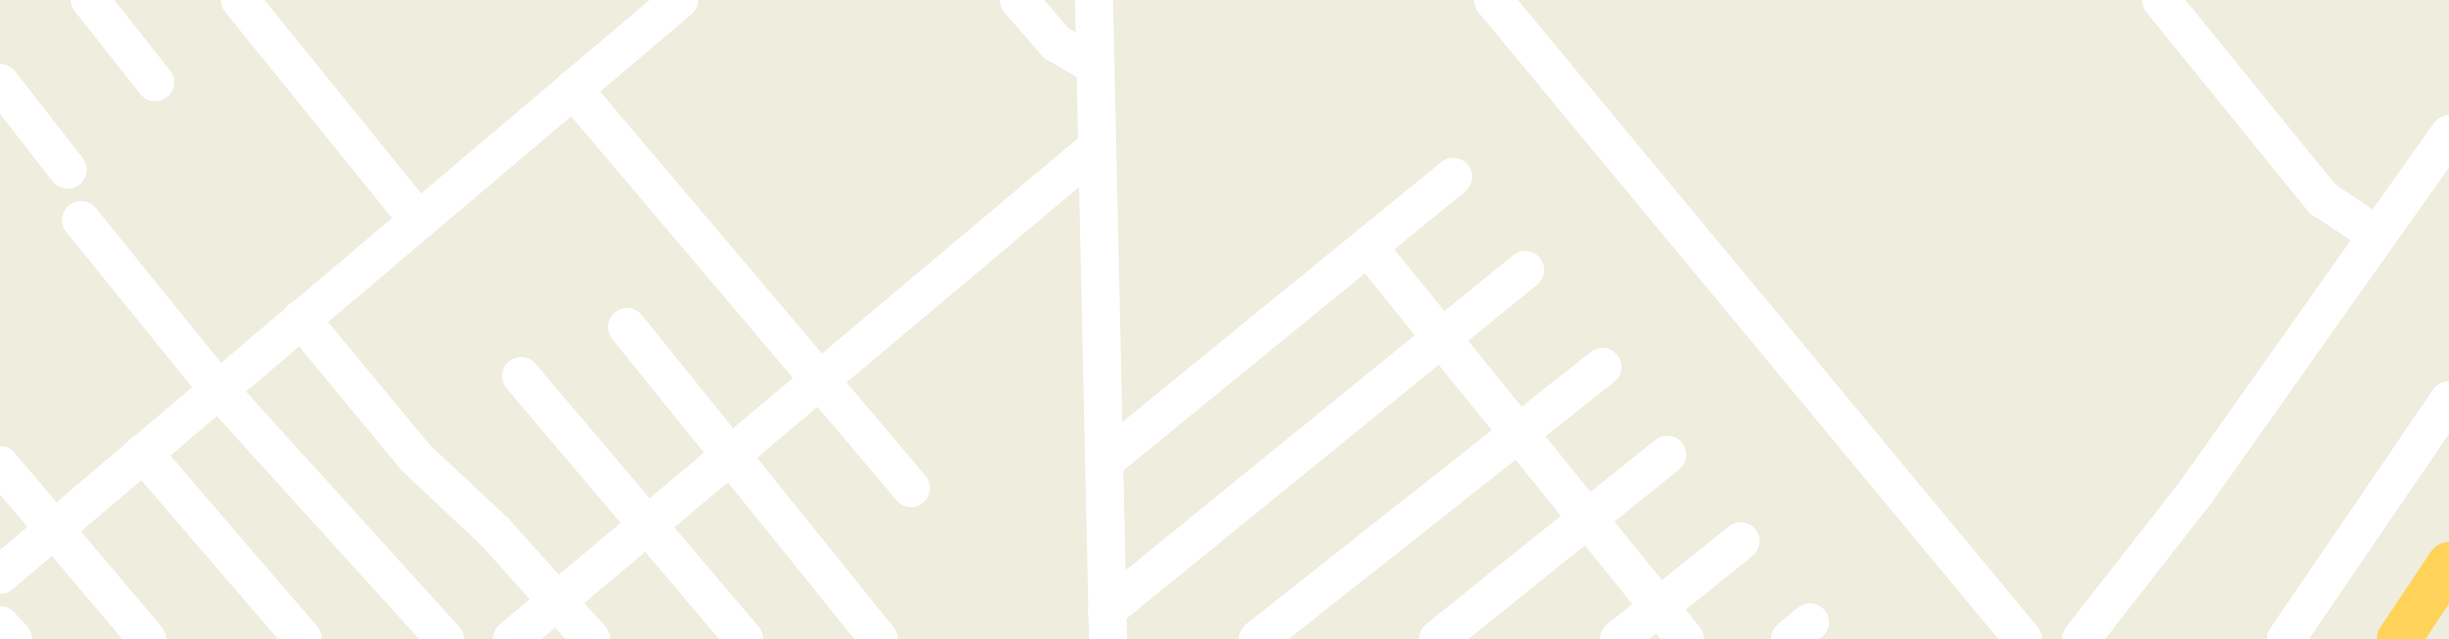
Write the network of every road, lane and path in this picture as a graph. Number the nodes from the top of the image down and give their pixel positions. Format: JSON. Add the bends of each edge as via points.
{"nodes":[{"id":1,"x":90,"y":0,"type":"edge"},
{"id":2,"x":240,"y":0,"type":"edge"},
{"id":3,"x":679,"y":0,"type":"edge"},
{"id":4,"x":1019,"y":0,"type":"edge"},
{"id":5,"x":1094,"y":0,"type":"edge"},
{"id":6,"x":1493,"y":0,"type":"edge"},
{"id":7,"x":2161,"y":0,"type":"edge"},
{"id":8,"x":1094,"y":65,"type":"junction"},
{"id":9,"x":155,"y":82,"type":"dead end"},
{"id":10,"x":0,"y":83,"type":"edge"},
{"id":11,"x":573,"y":89,"type":"junction"},
{"id":12,"x":2449,"y":134,"type":"edge"},
{"id":13,"x":1096,"y":148,"type":"junction"},
{"id":14,"x":68,"y":170,"type":"dead end"},
{"id":15,"x":1453,"y":177,"type":"dead end"},
{"id":16,"x":81,"y":220,"type":"dead end"},
{"id":17,"x":418,"y":220,"type":"junction"},
{"id":18,"x":2377,"y":235,"type":"junction"},
{"id":19,"x":1368,"y":247,"type":"junction"},
{"id":20,"x":1525,"y":270,"type":"dead end"},
{"id":21,"x":301,"y":319,"type":"junction"},
{"id":22,"x":627,"y":327,"type":"dead end"},
{"id":23,"x":1442,"y":338,"type":"junction"},
{"id":24,"x":1603,"y":367,"type":"dead end"},
{"id":25,"x":521,"y":376,"type":"dead end"},
{"id":26,"x":821,"y":380,"type":"junction"},
{"id":27,"x":218,"y":389,"type":"junction"},
{"id":28,"x":2449,"y":400,"type":"edge"},
{"id":29,"x":1519,"y":433,"type":"junction"},
{"id":30,"x":143,"y":453,"type":"junction"},
{"id":31,"x":732,"y":454,"type":"junction"},
{"id":32,"x":1667,"y":455,"type":"dead end"},
{"id":33,"x":1106,"y":460,"type":"junction"},
{"id":34,"x":0,"y":465,"type":"edge"},
{"id":35,"x":911,"y":488,"type":"dead end"},
{"id":36,"x":1588,"y":519,"type":"junction"},
{"id":37,"x":647,"y":525,"type":"junction"},
{"id":38,"x":54,"y":529,"type":"junction"},
{"id":39,"x":1741,"y":541,"type":"dead end"},
{"id":40,"x":2449,"y":564,"type":"edge"},
{"id":41,"x":0,"y":575,"type":"edge"},
{"id":42,"x":558,"y":600,"type":"junction"},
{"id":43,"x":1659,"y":607,"type":"junction"},
{"id":44,"x":0,"y":625,"type":"edge"},
{"id":45,"x":1108,"y":625,"type":"edge"},
{"id":46,"x":13,"y":639,"type":"edge"},
{"id":47,"x":147,"y":639,"type":"edge"},
{"id":48,"x":303,"y":639,"type":"edge"},
{"id":49,"x":445,"y":639,"type":"edge"},
{"id":50,"x":512,"y":639,"type":"edge"},
{"id":51,"x":591,"y":639,"type":"edge"},
{"id":52,"x":744,"y":639,"type":"edge"},
{"id":53,"x":879,"y":639,"type":"edge"},
{"id":54,"x":1258,"y":639,"type":"edge"},
{"id":55,"x":1438,"y":639,"type":"edge"},
{"id":56,"x":1619,"y":639,"type":"edge"},
{"id":57,"x":1685,"y":639,"type":"edge"},
{"id":58,"x":2023,"y":639,"type":"edge"},
{"id":59,"x":2081,"y":639,"type":"edge"},
{"id":60,"x":2286,"y":639,"type":"edge"},
{"id":61,"x":2399,"y":639,"type":"edge"}],
"edges":[{"from":1,"to":9,"type":"street"},
{"from":2,"to":17,"type":"street"},
{"from":3,"to":11,"type":"street"},
{"from":4,"to":8,"type":"street","via":[[1056,43]]},
{"from":5,"to":8,"type":"street"},
{"from":6,"to":58,"type":"street"},
{"from":7,"to":18,"type":"street","via":[[2323,199]]},
{"from":8,"to":13,"type":"street"},
{"from":10,"to":14,"type":"street"},
{"from":11,"to":17,"type":"street"},
{"from":11,"to":26,"type":"street"},
{"from":12,"to":18,"type":"street"},
{"from":13,"to":26,"type":"street"},
{"from":13,"to":33,"type":"street"},
{"from":15,"to":19,"type":"street"},
{"from":16,"to":27,"type":"street"},
{"from":17,"to":21,"type":"street"},
{"from":18,"to":59,"type":"street","via":[[2198,489]]},
{"from":19,"to":23,"type":"street"},
{"from":19,"to":33,"type":"street"},
{"from":20,"to":23,"type":"street"},
{"from":21,"to":27,"type":"street"},
{"from":21,"to":42,"type":"street","via":[[436,480],[474,511]]},
{"from":22,"to":31,"type":"street"},
{"from":23,"to":29,"type":"street"},
{"from":23,"to":45,"type":"street"},
{"from":24,"to":29,"type":"street"},
{"from":25,"to":37,"type":"street"},
{"from":26,"to":31,"type":"street"},
{"from":26,"to":35,"type":"street"},
{"from":27,"to":30,"type":"street"},
{"from":27,"to":49,"type":"street"},
{"from":28,"to":60,"type":"street"},
{"from":29,"to":36,"type":"street"},
{"from":29,"to":54,"type":"street"},
{"from":30,"to":38,"type":"street"},
{"from":30,"to":48,"type":"street"},
{"from":31,"to":37,"type":"street"},
{"from":31,"to":53,"type":"street"},
{"from":32,"to":36,"type":"street"},
{"from":33,"to":45,"type":"street"},
{"from":34,"to":38,"type":"street"},
{"from":36,"to":43,"type":"street"},
{"from":36,"to":55,"type":"street"},
{"from":37,"to":42,"type":"street"},
{"from":37,"to":52,"type":"street"},
{"from":38,"to":41,"type":"street"},
{"from":38,"to":47,"type":"street"},
{"from":39,"to":43,"type":"street"},
{"from":40,"to":61,"type":"highway"},
{"from":42,"to":50,"type":"street"},
{"from":42,"to":51,"type":"street"},
{"from":43,"to":56,"type":"street"},
{"from":43,"to":57,"type":"street"},
{"from":44,"to":46,"type":"street"}]}
